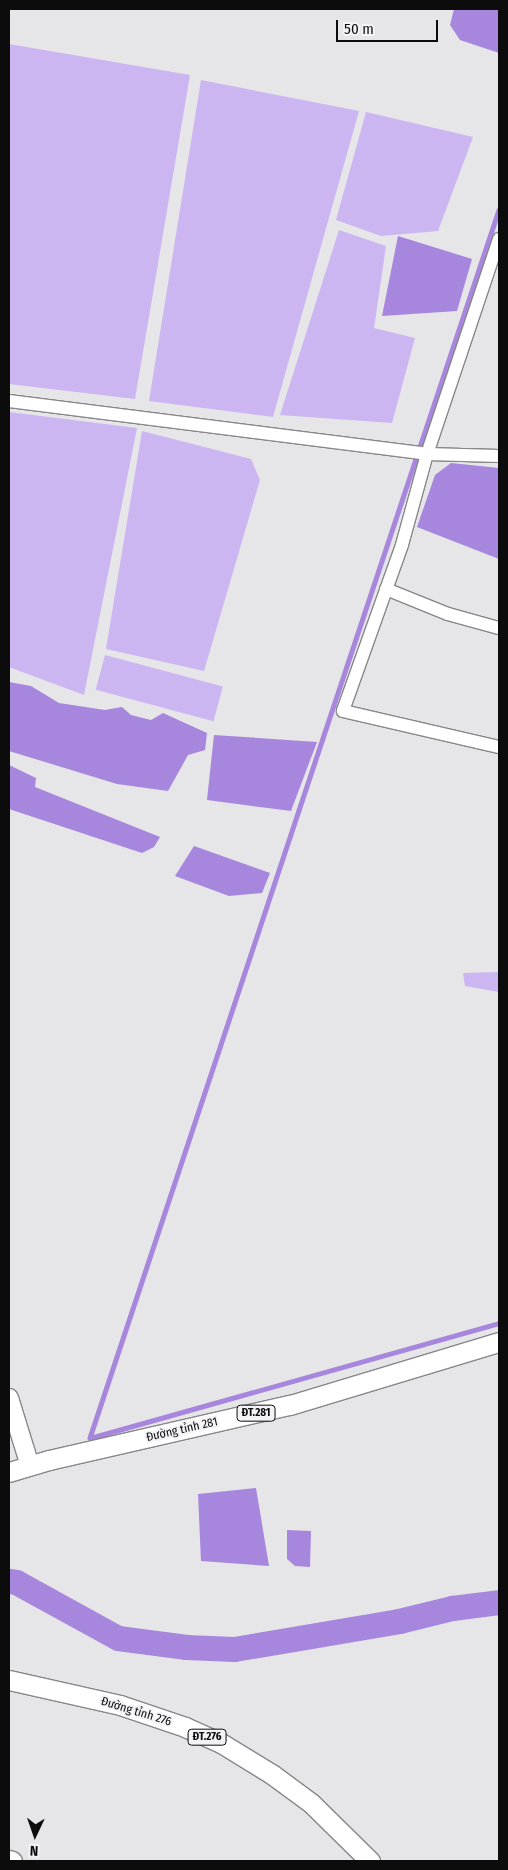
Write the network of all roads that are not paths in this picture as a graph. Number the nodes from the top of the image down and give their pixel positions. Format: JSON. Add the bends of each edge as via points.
{"nodes":[{"id":1,"x":499,"y":240,"type":"edge"},
{"id":2,"x":9,"y":401,"type":"edge"},
{"id":3,"x":426,"y":454,"type":"junction"},
{"id":4,"x":499,"y":456,"type":"edge"},
{"id":5,"x":386,"y":589,"type":"junction"},
{"id":6,"x":499,"y":628,"type":"edge"},
{"id":7,"x":499,"y":747,"type":"edge"},
{"id":8,"x":499,"y":1342,"type":"edge"},
{"id":9,"x":9,"y":1398,"type":"edge"},
{"id":10,"x":30,"y":1466,"type":"junction"},
{"id":11,"x":9,"y":1472,"type":"edge"},
{"id":12,"x":9,"y":1680,"type":"edge"},
{"id":13,"x":370,"y":1861,"type":"edge"}],
"edges":[{"from":1,"to":3,"type":"street"},
{"from":2,"to":3,"type":"street"},
{"from":3,"to":4,"type":"street"},
{"from":3,"to":5,"type":"street","via":[[402,546]]},
{"from":5,"to":6,"type":"street","via":[[448,614]]},
{"from":5,"to":7,"type":"street","via":[[343,711]]},
{"from":8,"to":10,"type":"main road","name":"Đường tỉnh 281","number":"ĐT.281","via":[[290,1405]]},
{"from":9,"to":10,"type":"main road"},
{"from":10,"to":11,"type":"main road","name":"Đường tỉnh 281","number":"ĐT.281"},
{"from":12,"to":13,"type":"main road","name":"Đường tỉnh 276","number":"ĐT.276","via":[[120,1705],[222,1743],[311,1803]]}]}
